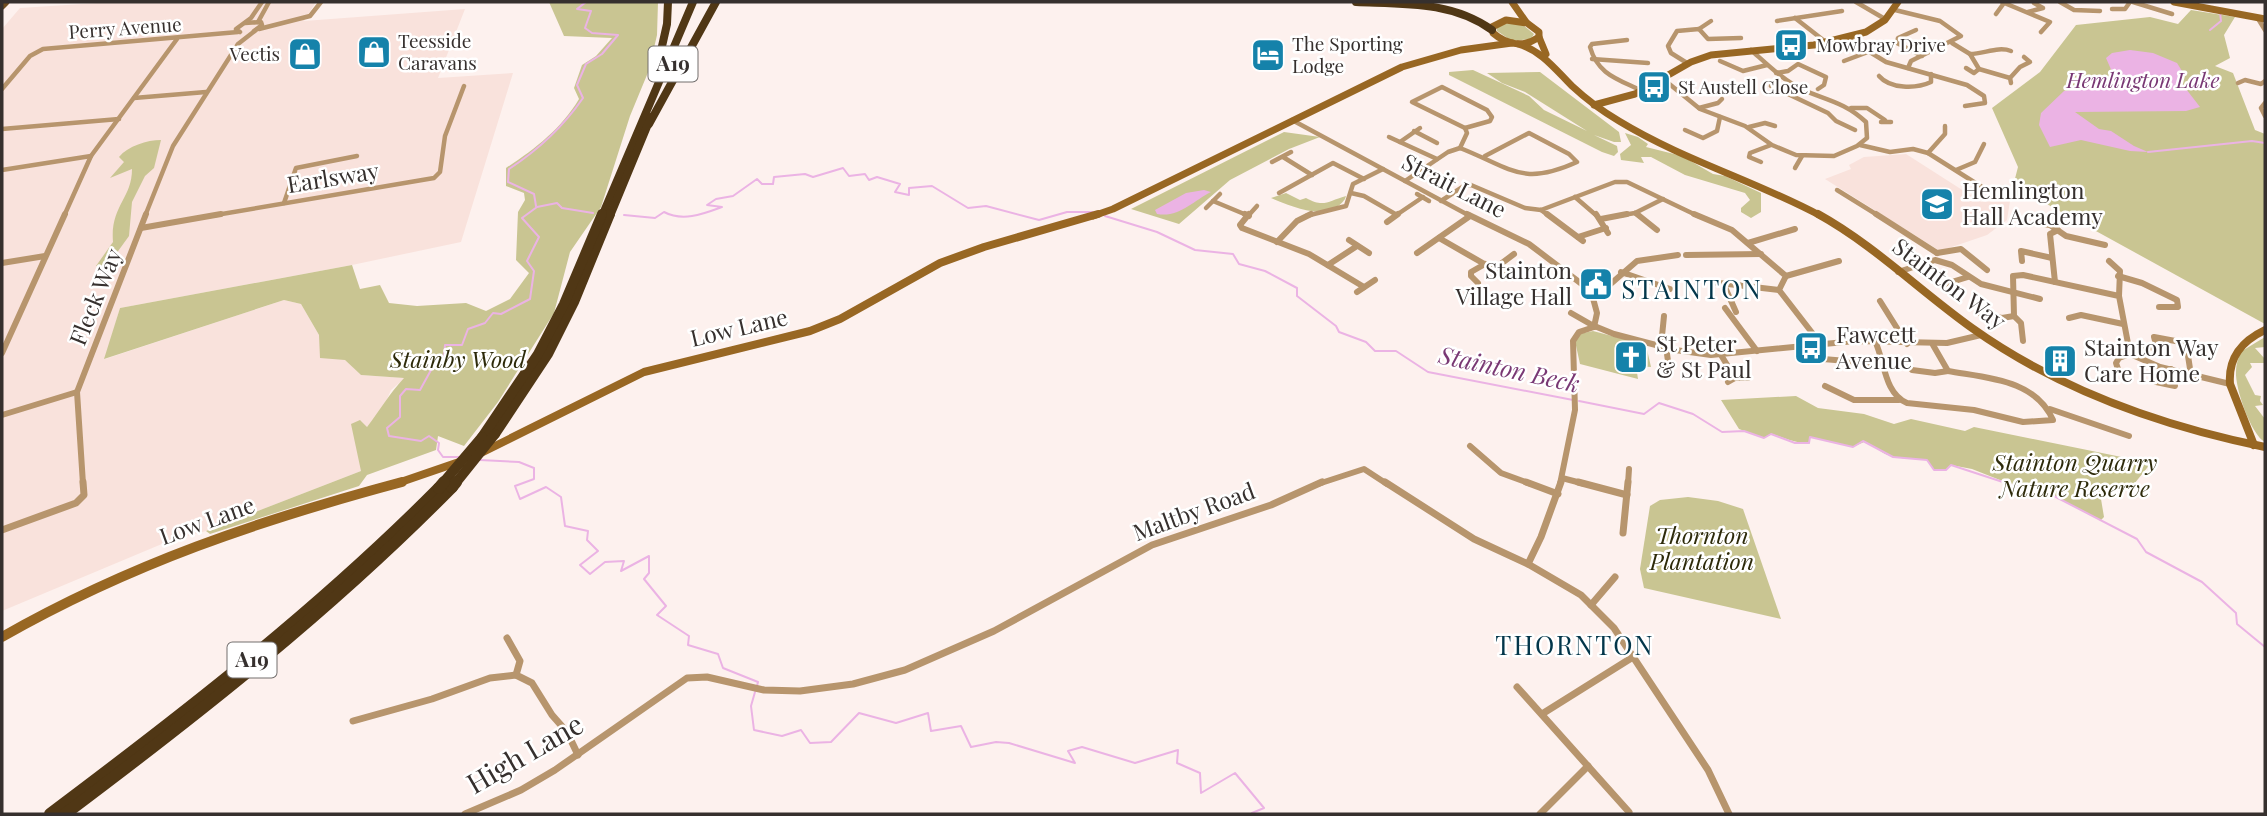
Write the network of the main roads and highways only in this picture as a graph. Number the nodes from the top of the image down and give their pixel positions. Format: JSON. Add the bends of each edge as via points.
{"nodes":[{"id":1,"x":6,"y":2,"type":"edge"},
{"id":2,"x":668,"y":2,"type":"edge"},
{"id":3,"x":693,"y":2,"type":"edge"},
{"id":4,"x":700,"y":2,"type":"edge"},
{"id":5,"x":716,"y":2,"type":"edge"},
{"id":6,"x":1356,"y":2,"type":"edge"},
{"id":7,"x":1898,"y":2,"type":"edge"},
{"id":8,"x":2174,"y":2,"type":"edge"},
{"id":9,"x":1511,"y":4,"type":"edge"},
{"id":10,"x":2,"y":6,"type":"edge"},
{"id":11,"x":2261,"y":18,"type":"edge"},
{"id":12,"x":1502,"y":21,"type":"junction"},
{"id":13,"x":1531,"y":25,"type":"junction"},
{"id":14,"x":1492,"y":31,"type":"junction"},
{"id":15,"x":1539,"y":37,"type":"junction"},
{"id":16,"x":1515,"y":44,"type":"junction"},
{"id":17,"x":1481,"y":46,"type":"junction"},
{"id":18,"x":1597,"y":105,"type":"junction"},
{"id":19,"x":645,"y":123,"type":"junction"},
{"id":20,"x":2265,"y":330,"type":"edge"},
{"id":21,"x":2254,"y":445,"type":"junction"},
{"id":22,"x":2265,"y":447,"type":"edge"},
{"id":23,"x":446,"y":487,"type":"junction"},
{"id":24,"x":2,"y":637,"type":"edge"},
{"id":25,"x":50,"y":814,"type":"edge"},
{"id":26,"x":65,"y":814,"type":"edge"}],
"edges":[{"from":1,"to":10,"type":"main road"},
{"from":2,"to":19,"type":"highway"},
{"from":3,"to":19,"type":"highway","number":"A19"},
{"from":4,"to":19,"type":"highway","number":"A19"},
{"from":5,"to":19,"type":"highway"},
{"from":6,"to":14,"type":"highway","via":[[1454,10],[1476,17]]},
{"from":7,"to":18,"type":"main road","via":[[1874,28],[1847,38],[1711,55],[1687,63],[1642,91]]},
{"from":8,"to":11,"type":"main road"},
{"from":9,"to":12,"type":"main road"},
{"from":9,"to":13,"type":"main road"},
{"from":12,"to":13,"type":"main road"},
{"from":12,"to":14,"type":"main road"},
{"from":13,"to":15,"type":"main road","name":"Stainton Way"},
{"from":14,"to":16,"type":"main road","name":"Stainton Way"},
{"from":14,"to":17,"type":"main road","via":[[1489,42]]},
{"from":15,"to":16,"type":"main road","name":"Low Lane"},
{"from":15,"to":18,"type":"main road","name":"Stainton Way","via":[[1544,52]]},
{"from":16,"to":17,"type":"main road","name":"Low Lane"},
{"from":16,"to":18,"type":"main road","name":"Stainton Way","via":[[1537,50]]},
{"from":17,"to":24,"type":"main road","name":"Low Lane","bridge":true,"via":[[1402,67],[1104,213],[940,263],[810,331],[644,372],[452,466],[204,541],[92,589]]},
{"from":18,"to":21,"type":"main road","name":"Stainton Way","via":[[1655,142],[1802,206],[1856,238],[1981,335],[2038,369],[2113,403]]},
{"from":19,"to":23,"type":"highway","number":"A19","bridge":true,"via":[[538,354]]},
{"from":19,"to":23,"type":"highway","number":"A19","bridge":true,"via":[[575,302],[548,354],[495,434]]},
{"from":20,"to":21,"type":"main road","via":[[2244,340],[2228,373]]},
{"from":21,"to":22,"type":"main road","name":"Stainton Way"},
{"from":23,"to":25,"type":"highway","number":"A19","via":[[291,628]]},
{"from":23,"to":26,"type":"highway","number":"A19","via":[[380,560],[303,629]]}]}
